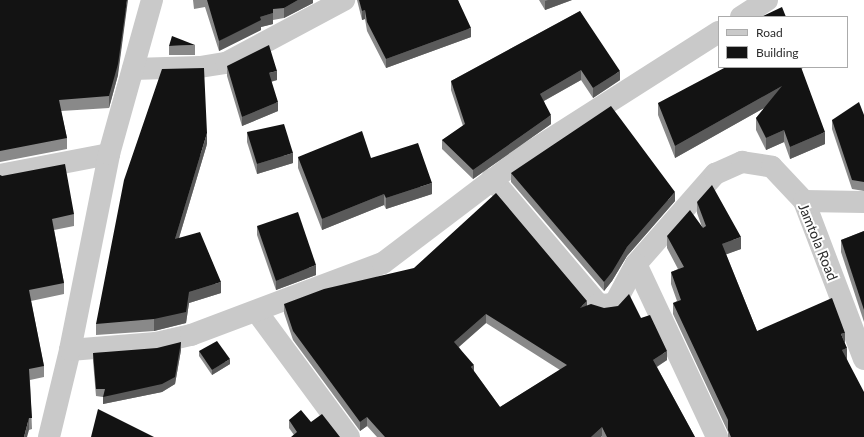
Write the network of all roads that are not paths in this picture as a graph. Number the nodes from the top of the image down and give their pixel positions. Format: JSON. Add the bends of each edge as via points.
{"nodes":[{"id":1,"x":152,"y":0,"type":"edge"},
{"id":2,"x":344,"y":0,"type":"edge"},
{"id":3,"x":767,"y":0,"type":"edge"},
{"id":4,"x":743,"y":16,"type":"edge"},
{"id":5,"x":718,"y":33,"type":"edge"},
{"id":6,"x":133,"y":68,"type":"junction"},
{"id":7,"x":109,"y":154,"type":"junction"},
{"id":8,"x":0,"y":175,"type":"edge"},
{"id":9,"x":492,"y":179,"type":"junction"},
{"id":10,"x":804,"y":201,"type":"junction"},
{"id":11,"x":864,"y":202,"type":"edge"},
{"id":12,"x":636,"y":264,"type":"junction"},
{"id":13,"x":257,"y":312,"type":"junction"},
{"id":14,"x":70,"y":350,"type":"junction"},
{"id":15,"x":864,"y":359,"type":"edge"},
{"id":16,"x":49,"y":437,"type":"edge"},
{"id":17,"x":349,"y":437,"type":"edge"},
{"id":18,"x":717,"y":437,"type":"edge"}],
"edges":[{"from":1,"to":6,"type":"street"},
{"from":2,"to":6,"type":"street","via":[[226,63],[200,67]]},
{"from":3,"to":4,"type":"street"},
{"from":5,"to":9,"type":"street"},
{"from":6,"to":7,"type":"street"},
{"from":7,"to":8,"type":"street"},
{"from":7,"to":14,"type":"street"},
{"from":9,"to":12,"type":"street","name":"Jamtola Road","via":[[598,304],[615,303]]},
{"from":9,"to":13,"type":"street","via":[[383,263]]},
{"from":10,"to":11,"type":"street"},
{"from":10,"to":12,"type":"street","name":"Jamtola Road","via":[[772,167],[742,162],[715,174]]},
{"from":10,"to":15,"type":"street","name":"Jamtola Road"},
{"from":12,"to":18,"type":"street"},
{"from":13,"to":14,"type":"street","via":[[191,335],[156,342]]},
{"from":13,"to":17,"type":"street"},
{"from":14,"to":16,"type":"street"}]}
